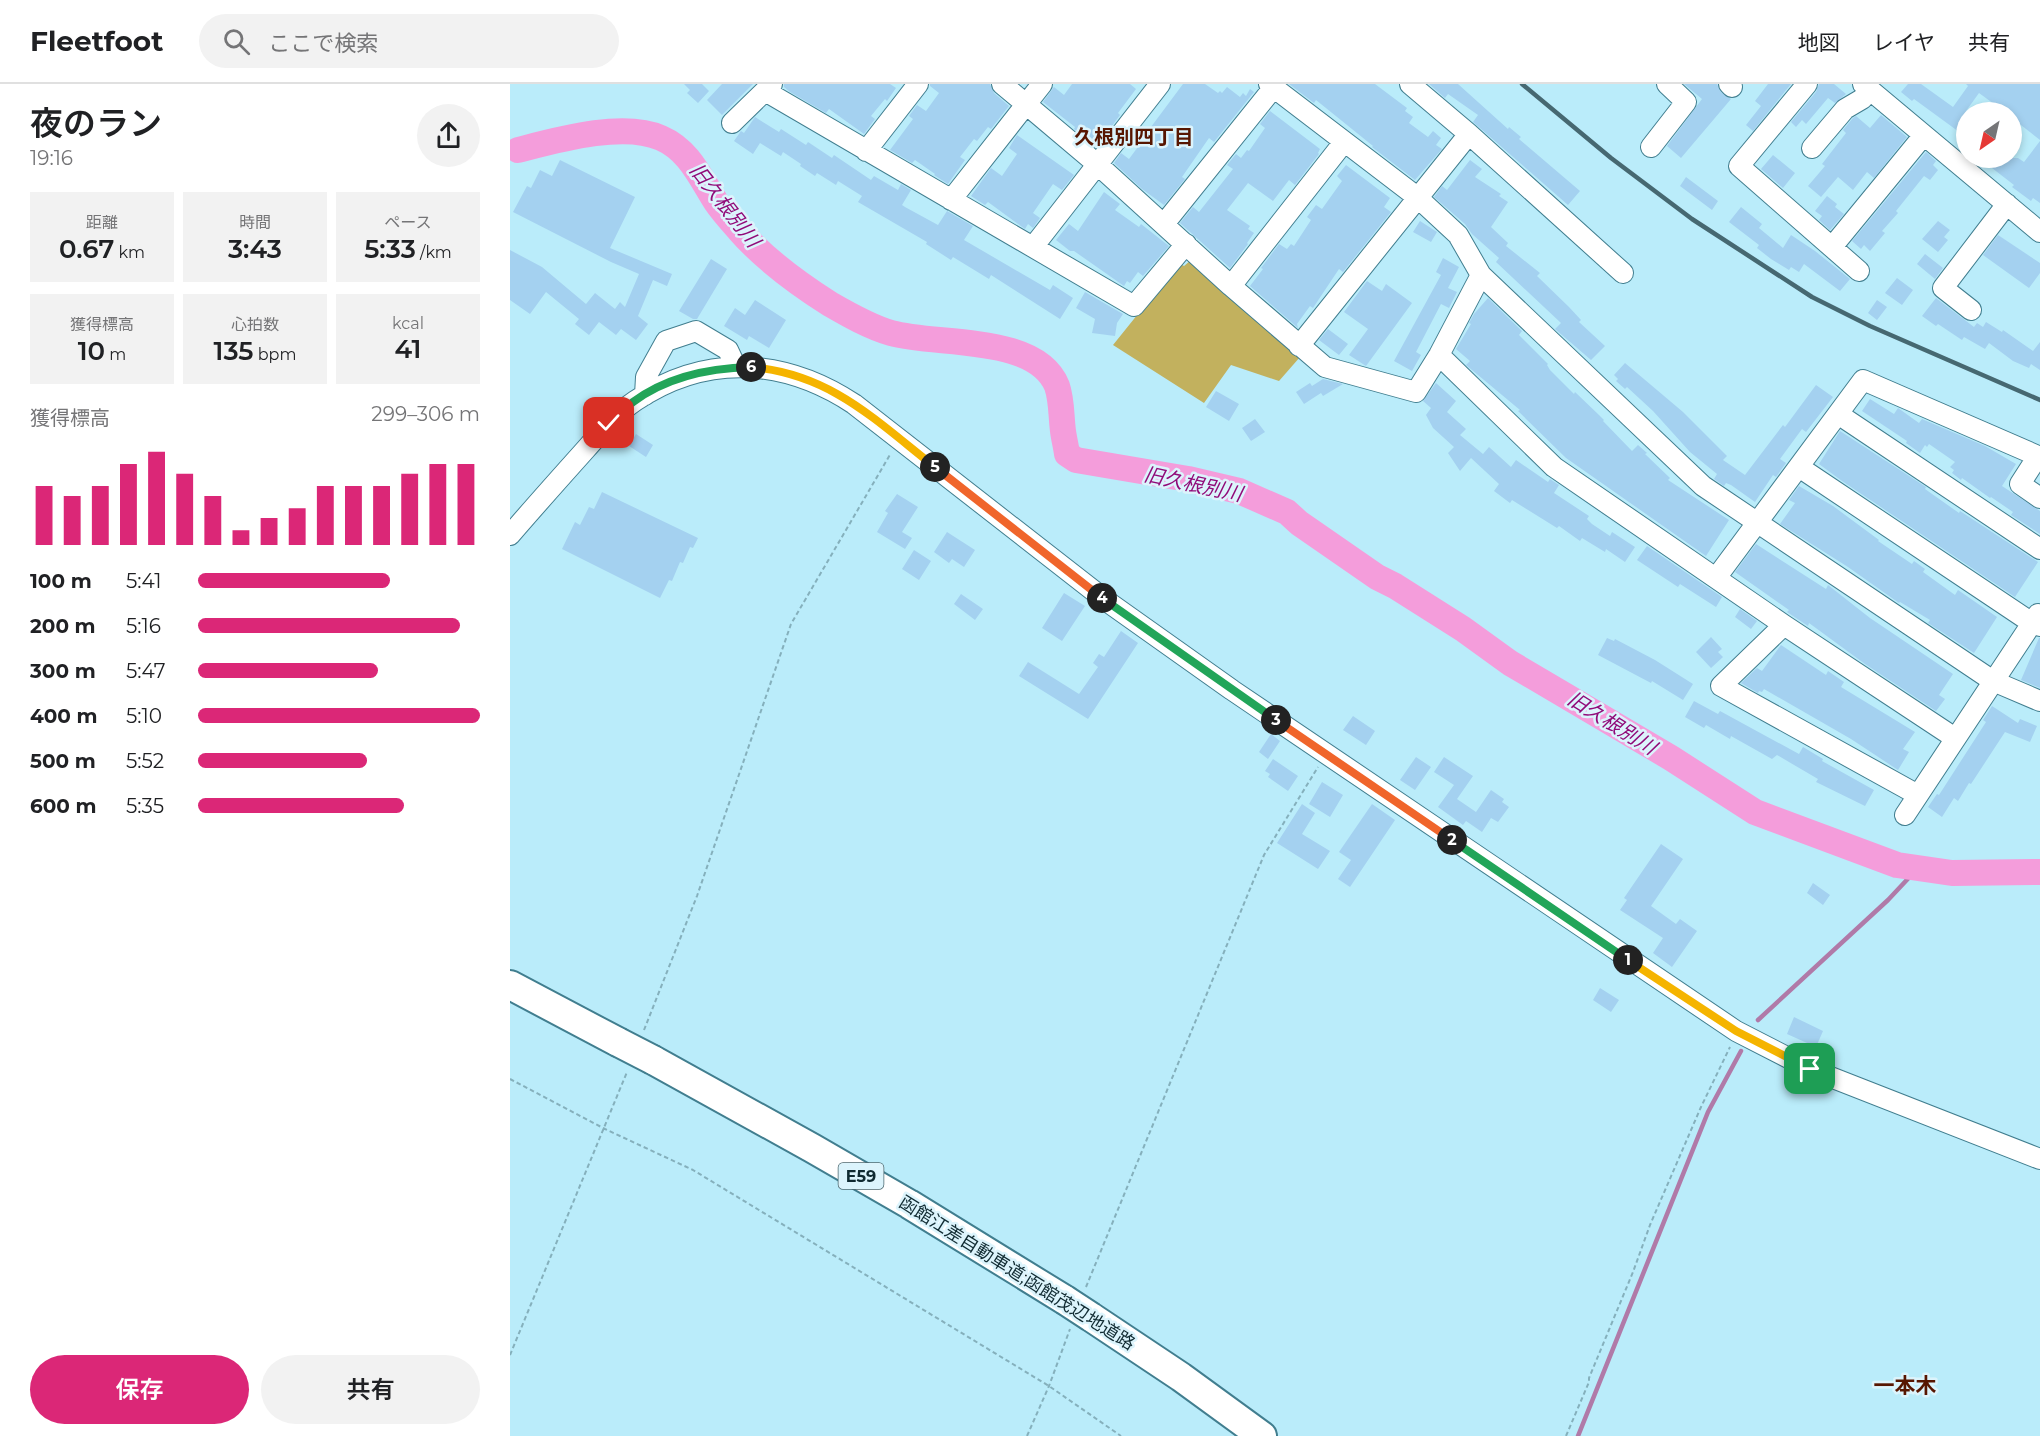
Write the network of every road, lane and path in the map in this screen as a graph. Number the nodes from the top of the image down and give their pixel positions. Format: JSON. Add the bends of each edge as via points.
{"nodes":[{"id":1,"x":918,"y":84,"type":"edge"},
{"id":2,"x":1002,"y":84,"type":"edge"},
{"id":3,"x":1042,"y":84,"type":"edge"},
{"id":4,"x":1160,"y":84,"type":"edge"},
{"id":5,"x":1410,"y":84,"type":"edge"},
{"id":6,"x":1667,"y":84,"type":"edge"},
{"id":7,"x":1807,"y":84,"type":"edge"},
{"id":8,"x":1271,"y":86,"type":"edge"},
{"id":9,"x":1866,"y":87,"type":"edge"},
{"id":10,"x":768,"y":88,"type":"edge"},
{"id":11,"x":1026,"y":104,"type":"junction"},
{"id":12,"x":732,"y":123,"type":"dead end"},
{"id":13,"x":1469,"y":134,"type":"junction"},
{"id":14,"x":1924,"y":135,"type":"junction"},
{"id":15,"x":1344,"y":142,"type":"junction"},
{"id":16,"x":1651,"y":147,"type":"dead end"},
{"id":17,"x":1812,"y":148,"type":"dead end"},
{"id":18,"x":866,"y":151,"type":"junction"},
{"id":19,"x":1096,"y":164,"type":"junction"},
{"id":20,"x":1416,"y":197,"type":"junction"},
{"id":21,"x":951,"y":200,"type":"junction"},
{"id":22,"x":2007,"y":204,"type":"junction"},
{"id":23,"x":1164,"y":224,"type":"junction"},
{"id":24,"x":2040,"y":232,"type":"edge"},
{"id":25,"x":1186,"y":244,"type":"junction"},
{"id":26,"x":1033,"y":247,"type":"junction"},
{"id":27,"x":1832,"y":247,"type":"junction"},
{"id":28,"x":1859,"y":271,"type":"dead end"},
{"id":29,"x":1623,"y":273,"type":"dead end"},
{"id":30,"x":1481,"y":275,"type":"junction"},
{"id":31,"x":1231,"y":286,"type":"junction"},
{"id":32,"x":1971,"y":310,"type":"dead end"},
{"id":33,"x":1299,"y":346,"type":"junction"},
{"id":34,"x":1439,"y":355,"type":"junction"},
{"id":35,"x":736,"y":367,"type":"junction"},
{"id":36,"x":645,"y":395,"type":"junction"},
{"id":37,"x":1838,"y":414,"type":"junction"},
{"id":38,"x":899,"y":439,"type":"junction"},
{"id":39,"x":1799,"y":467,"type":"junction"},
{"id":40,"x":2040,"y":498,"type":"edge"},
{"id":41,"x":1756,"y":523,"type":"junction"},
{"id":42,"x":510,"y":535,"type":"edge"},
{"id":43,"x":2040,"y":549,"type":"edge"},
{"id":44,"x":1716,"y":578,"type":"junction"},
{"id":45,"x":2037,"y":620,"type":"edge"},
{"id":46,"x":1784,"y":624,"type":"junction"},
{"id":47,"x":1993,"y":681,"type":"junction"},
{"id":48,"x":2040,"y":701,"type":"edge"},
{"id":49,"x":1955,"y":738,"type":"junction"},
{"id":50,"x":1326,"y":754,"type":"junction"},
{"id":51,"x":1917,"y":795,"type":"junction"},
{"id":52,"x":1905,"y":815,"type":"dead end"},
{"id":53,"x":510,"y":985,"type":"edge"},
{"id":54,"x":656,"y":999,"type":"dead end"},
{"id":55,"x":1736,"y":1031,"type":"junction"},
{"id":56,"x":510,"y":1079,"type":"edge"},
{"id":57,"x":605,"y":1129,"type":"junction"},
{"id":58,"x":2040,"y":1159,"type":"edge"},
{"id":59,"x":1079,"y":1306,"type":"junction"},
{"id":60,"x":510,"y":1355,"type":"edge"},
{"id":61,"x":1049,"y":1386,"type":"junction"},
{"id":62,"x":1027,"y":1436,"type":"edge"},
{"id":63,"x":1121,"y":1436,"type":"edge"},
{"id":64,"x":1262,"y":1436,"type":"edge"},
{"id":65,"x":1566,"y":1436,"type":"edge"}],
"edges":[{"from":1,"to":18,"type":"street"},
{"from":2,"to":11,"type":"street"},
{"from":3,"to":11,"type":"street"},
{"from":4,"to":19,"type":"street"},
{"from":5,"to":13,"type":"street"},
{"from":6,"to":16,"type":"street","via":[[1686,102]]},
{"from":7,"to":27,"type":"street","via":[[1739,166]]},
{"from":8,"to":15,"type":"street"},
{"from":8,"to":23,"type":"street"},
{"from":9,"to":14,"type":"street"},
{"from":9,"to":17,"type":"street","via":[[1862,99],[1845,109]]},
{"from":10,"to":12,"type":"street"},
{"from":10,"to":18,"type":"street"},
{"from":11,"to":19,"type":"street"},
{"from":11,"to":21,"type":"street"},
{"from":13,"to":20,"type":"street"},
{"from":13,"to":29,"type":"street"},
{"from":14,"to":22,"type":"street"},
{"from":14,"to":27,"type":"street"},
{"from":15,"to":20,"type":"street"},
{"from":15,"to":31,"type":"street"},
{"from":18,"to":21,"type":"street"},
{"from":19,"to":23,"type":"street"},
{"from":19,"to":26,"type":"street"},
{"from":20,"to":30,"type":"street","via":[[1458,235]]},
{"from":20,"to":33,"type":"street"},
{"from":21,"to":26,"type":"street"},
{"from":22,"to":24,"type":"street"},
{"from":22,"to":32,"type":"street","via":[[1942,288]]},
{"from":23,"to":25,"type":"street"},
{"from":25,"to":26,"type":"street","via":[[1134,306]]},
{"from":25,"to":31,"type":"street"},
{"from":27,"to":28,"type":"street"},
{"from":30,"to":34,"type":"street"},
{"from":30,"to":41,"type":"street","via":[[1702,486]]},
{"from":31,"to":33,"type":"street"},
{"from":33,"to":34,"type":"street","via":[[1325,367],[1416,392]]},
{"from":34,"to":44,"type":"street","via":[[1554,466]]},
{"from":35,"to":36,"type":"street","via":[[699,372]]},
{"from":35,"to":36,"type":"street","via":[[728,350],[696,331],[666,341],[646,377]]},
{"from":35,"to":38,"type":"street","via":[[763,368],[814,381],[854,404]]},
{"from":36,"to":42,"type":"street","via":[[609,423]]},
{"from":37,"to":39,"type":"street"},
{"from":37,"to":40,"type":"street","via":[[1863,380],[2038,456],[2020,484]]},
{"from":37,"to":43,"type":"street"},
{"from":38,"to":50,"type":"street","via":[[1108,602]]},
{"from":38,"to":54,"type":"path","via":[[791,624],[697,896]]},
{"from":39,"to":41,"type":"street"},
{"from":39,"to":45,"type":"street"},
{"from":41,"to":44,"type":"street"},
{"from":41,"to":47,"type":"street"},
{"from":44,"to":46,"type":"street"},
{"from":45,"to":47,"type":"street"},
{"from":46,"to":49,"type":"street"},
{"from":46,"to":51,"type":"street","via":[[1721,686]]},
{"from":47,"to":48,"type":"street"},
{"from":47,"to":49,"type":"street"},
{"from":49,"to":51,"type":"street"},
{"from":50,"to":55,"type":"street"},
{"from":50,"to":59,"type":"path","via":[[1264,855]]},
{"from":51,"to":52,"type":"street"},
{"from":53,"to":59,"type":"highway","name":"函館江差自動車道;函館茂辺地道路","number":"E59","bridge":true,"via":[[899,1198]]},
{"from":55,"to":58,"type":"street","via":[[1810,1069]]},
{"from":55,"to":65,"type":"path","via":[[1650,1225]]},
{"from":56,"to":57,"type":"path"},
{"from":57,"to":60,"type":"path"},
{"from":57,"to":61,"type":"path","via":[[693,1170]]},
{"from":59,"to":61,"type":"path"},
{"from":59,"to":64,"type":"highway","name":"函館江差自動車道;函館茂辺地道路","number":"E59"},
{"from":61,"to":62,"type":"path"},
{"from":61,"to":63,"type":"path"}]}
